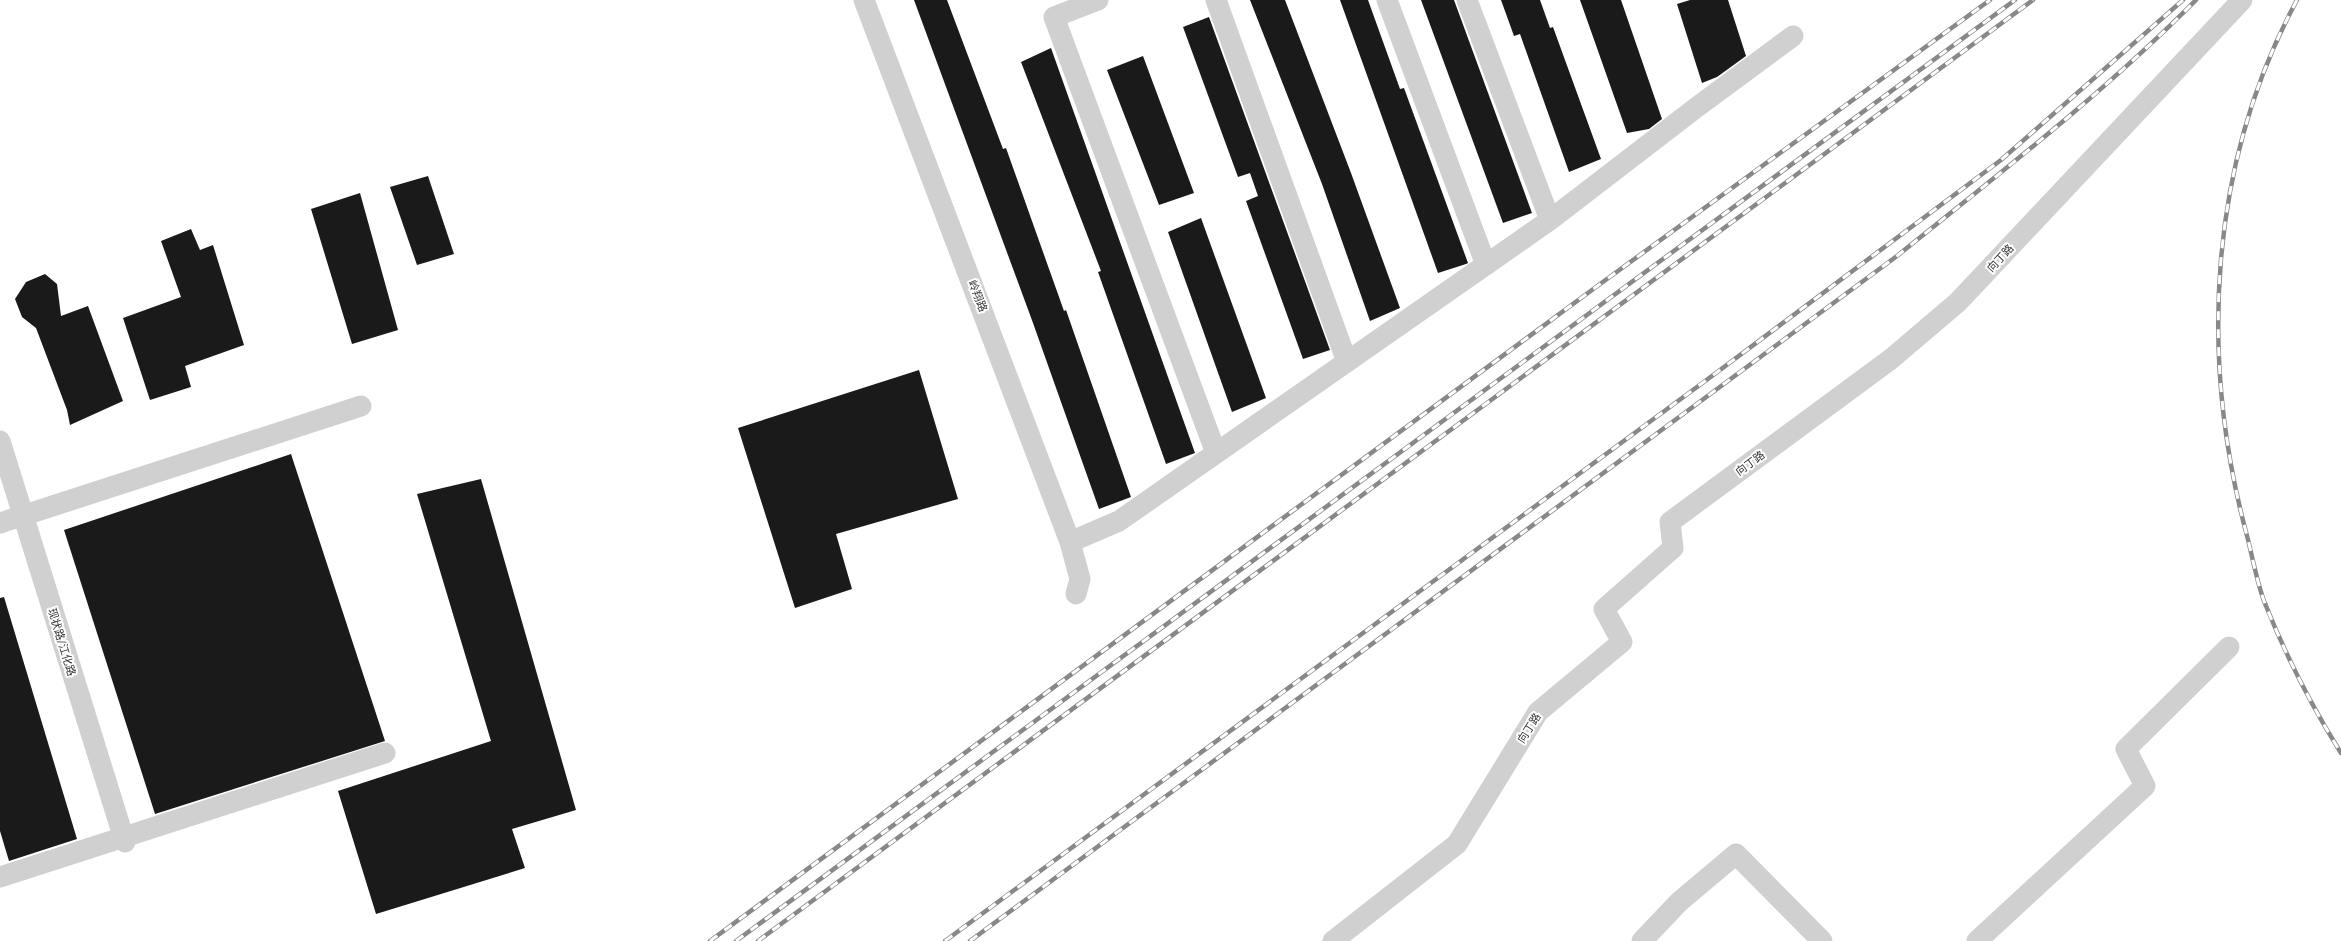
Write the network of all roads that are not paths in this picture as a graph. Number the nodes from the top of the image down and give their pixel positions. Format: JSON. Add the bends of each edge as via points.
{"nodes":[{"id":1,"x":864,"y":0,"type":"edge"},
{"id":2,"x":1098,"y":0,"type":"edge"},
{"id":3,"x":1216,"y":0,"type":"edge"},
{"id":4,"x":1387,"y":0,"type":"edge"},
{"id":5,"x":1467,"y":0,"type":"edge"},
{"id":6,"x":2242,"y":0,"type":"edge"},
{"id":7,"x":1051,"y":9,"type":"edge"},
{"id":8,"x":1793,"y":36,"type":"dead end"},
{"id":9,"x":1550,"y":220,"type":"junction"},
{"id":10,"x":1486,"y":265,"type":"junction"},
{"id":11,"x":1347,"y":362,"type":"junction"},
{"id":12,"x":361,"y":406,"type":"dead end"},
{"id":13,"x":0,"y":441,"type":"edge"},
{"id":14,"x":1216,"y":453,"type":"junction"},
{"id":15,"x":23,"y":515,"type":"junction"},
{"id":16,"x":0,"y":523,"type":"edge"},
{"id":17,"x":1070,"y":542,"type":"junction"},
{"id":18,"x":1076,"y":594,"type":"dead end"},
{"id":19,"x":2229,"y":648,"type":"dead end"},
{"id":20,"x":385,"y":753,"type":"dead end"},
{"id":21,"x":124,"y":840,"type":"junction"},
{"id":22,"x":0,"y":876,"type":"edge"},
{"id":23,"x":1333,"y":941,"type":"edge"},
{"id":24,"x":1642,"y":941,"type":"edge"},
{"id":25,"x":1822,"y":941,"type":"edge"},
{"id":26,"x":1977,"y":941,"type":"edge"}],
"edges":[{"from":1,"to":17,"type":"street","name":"岭翔路"},
{"from":2,"to":7,"type":"street"},
{"from":3,"to":11,"type":"street"},
{"from":4,"to":10,"type":"street"},
{"from":5,"to":9,"type":"street"},
{"from":6,"to":23,"type":"street","name":"向丁路","via":[[1958,302],[1891,359],[1670,522],[1674,548],[1604,609],[1622,642],[1538,712],[1457,844]]},
{"from":7,"to":14,"type":"street"},
{"from":8,"to":9,"type":"street"},
{"from":9,"to":10,"type":"street"},
{"from":10,"to":11,"type":"street"},
{"from":11,"to":14,"type":"street"},
{"from":12,"to":15,"type":"street"},
{"from":13,"to":15,"type":"street","name":"现状路/江化路"},
{"from":14,"to":17,"type":"street","via":[[1119,521]]},
{"from":15,"to":16,"type":"street"},
{"from":15,"to":21,"type":"street","name":"现状路/江化路"},
{"from":17,"to":18,"type":"street","name":"岭翔路","via":[[1080,579]]},
{"from":19,"to":26,"type":"street","via":[[2126,749],[2145,786]]},
{"from":20,"to":21,"type":"street"},
{"from":21,"to":22,"type":"street"},
{"from":24,"to":25,"type":"street","via":[[1679,902],[1736,854]]}]}
